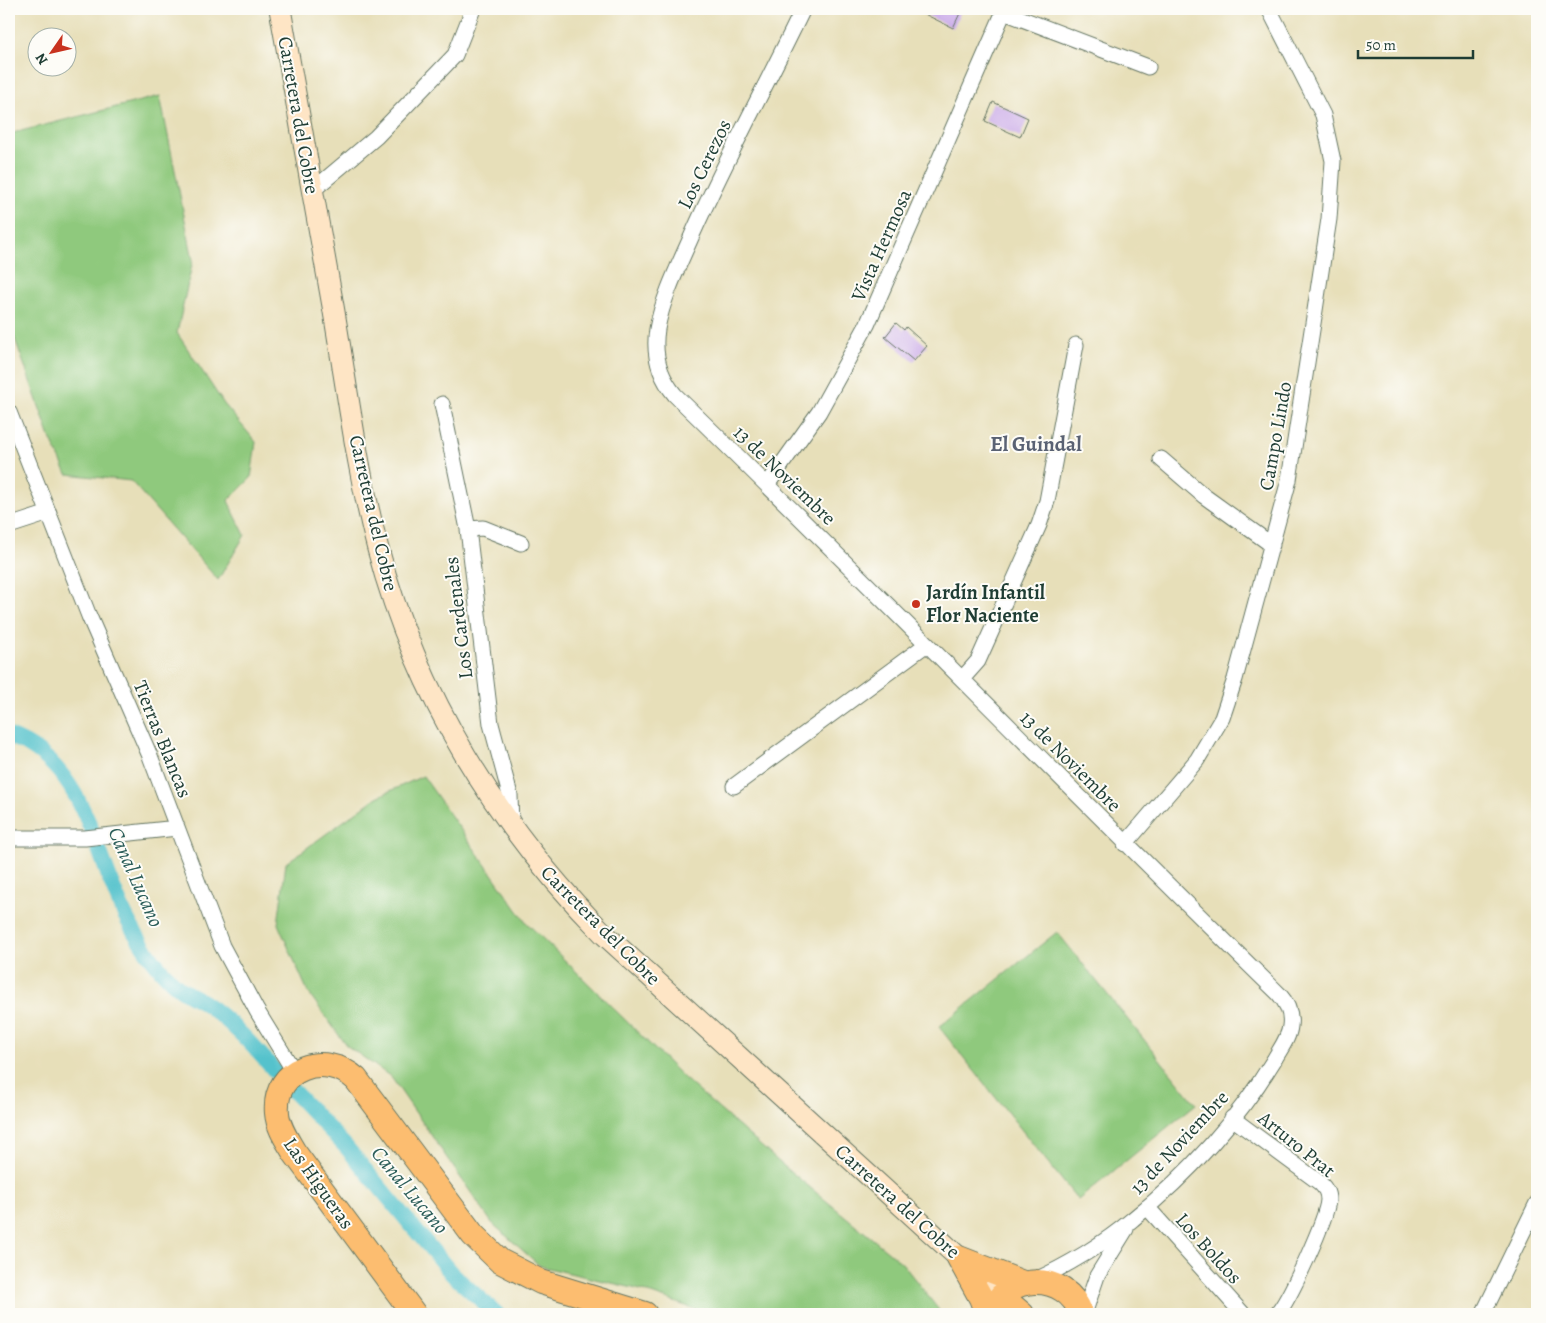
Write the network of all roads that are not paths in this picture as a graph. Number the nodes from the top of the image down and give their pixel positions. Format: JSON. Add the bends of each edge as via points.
{"nodes":[{"id":1,"x":280,"y":9,"type":"edge"},
{"id":2,"x":473,"y":9,"type":"edge"},
{"id":3,"x":803,"y":9,"type":"edge"},
{"id":4,"x":1269,"y":9,"type":"edge"},
{"id":5,"x":1005,"y":10,"type":"edge"},
{"id":6,"x":1148,"y":67,"type":"dead end"},
{"id":7,"x":313,"y":190,"type":"junction"},
{"id":8,"x":656,"y":341,"type":"joint"},
{"id":9,"x":1076,"y":345,"type":"dead end"},
{"id":10,"x":442,"y":404,"type":"dead end"},
{"id":11,"x":9,"y":412,"type":"edge"},
{"id":12,"x":1161,"y":459,"type":"dead end"},
{"id":13,"x":767,"y":485,"type":"junction"},
{"id":14,"x":49,"y":513,"type":"junction"},
{"id":15,"x":9,"y":526,"type":"edge"},
{"id":16,"x":468,"y":529,"type":"junction"},
{"id":17,"x":520,"y":542,"type":"dead end"},
{"id":18,"x":1272,"y":545,"type":"junction"},
{"id":19,"x":926,"y":644,"type":"junction"},
{"id":20,"x":962,"y":679,"type":"junction"},
{"id":21,"x":734,"y":786,"type":"dead end"},
{"id":22,"x":511,"y":827,"type":"junction"},
{"id":23,"x":177,"y":828,"type":"junction"},
{"id":24,"x":9,"y":838,"type":"edge"},
{"id":25,"x":1125,"y":844,"type":"junction"},
{"id":26,"x":295,"y":1073,"type":"junction"},
{"id":27,"x":1232,"y":1118,"type":"junction"},
{"id":28,"x":1537,"y":1203,"type":"edge"},
{"id":29,"x":1147,"y":1207,"type":"junction"},
{"id":30,"x":1133,"y":1220,"type":"junction"},
{"id":31,"x":959,"y":1258,"type":"junction"},
{"id":32,"x":1027,"y":1282,"type":"junction"},
{"id":33,"x":996,"y":1305,"type":"edge"},
{"id":34,"x":414,"y":1314,"type":"edge"},
{"id":35,"x":645,"y":1314,"type":"edge"},
{"id":36,"x":987,"y":1314,"type":"edge"},
{"id":37,"x":1022,"y":1314,"type":"edge"},
{"id":38,"x":1082,"y":1314,"type":"edge"},
{"id":39,"x":1243,"y":1314,"type":"edge"},
{"id":40,"x":1277,"y":1314,"type":"edge"},
{"id":41,"x":1484,"y":1314,"type":"edge"}],
"edges":[{"from":1,"to":7,"type":"main road","name":"Carretera del Cobre"},
{"from":2,"to":7,"type":"street","via":[[455,55],[376,137]]},
{"from":3,"to":8,"type":"street","name":"Los Cerezos","via":[[679,266],[661,313]]},
{"from":4,"to":18,"type":"street","name":"Campo Lindo","via":[[1323,115],[1333,161],[1329,219],[1289,480]]},
{"from":5,"to":6,"type":"street"},
{"from":5,"to":13,"type":"street","name":"Vista Hermosa","via":[[862,334],[819,412]]},
{"from":7,"to":22,"type":"main road","name":"Carretera del Cobre","via":[[366,497],[386,577],[414,654],[437,704],[464,754]]},
{"from":8,"to":13,"type":"street","name":"13 de Noviembre","via":[[658,367],[667,385]]},
{"from":9,"to":20,"type":"street","via":[[1047,501],[1039,526],[978,662]]},
{"from":10,"to":16,"type":"street","name":"Los Cardenales"},
{"from":11,"to":14,"type":"street","name":"Tierras Blancas"},
{"from":12,"to":18,"type":"street","via":[[1204,496]]},
{"from":13,"to":19,"type":"street","name":"13 de Noviembre"},
{"from":14,"to":15,"type":"street"},
{"from":14,"to":23,"type":"street","name":"Tierras Blancas"},
{"from":16,"to":17,"type":"street","via":[[483,528]]},
{"from":16,"to":22,"type":"street","name":"Los Cardenales","via":[[491,724],[510,795]]},
{"from":18,"to":25,"type":"street","name":"Campo Lindo","via":[[1229,700],[1214,733],[1197,760]]},
{"from":19,"to":20,"type":"street","name":"13 de Noviembre"},
{"from":19,"to":21,"type":"street"},
{"from":20,"to":25,"type":"street","name":"13 de Noviembre"},
{"from":22,"to":31,"type":"main road","name":"Carretera del Cobre","via":[[546,872],[605,935]]},
{"from":23,"to":24,"type":"street","via":[[85,838]]},
{"from":23,"to":26,"type":"street","name":"Tierras Blancas","via":[[222,946]]},
{"from":25,"to":27,"type":"street","name":"13 de Noviembre","via":[[1279,994],[1288,1009],[1290,1024],[1286,1039]]},
{"from":26,"to":34,"type":"main road","name":"Las Higueras","via":[[278,1096],[277,1115],[283,1133]]},
{"from":26,"to":35,"type":"main road","via":[[322,1064],[341,1068],[356,1079],[473,1235],[500,1261],[541,1282]]},
{"from":27,"to":29,"type":"street","name":"13 de Noviembre"},
{"from":27,"to":40,"type":"street","name":"Arturo Prat","via":[[1320,1183],[1328,1195],[1327,1206],[1306,1259]]},
{"from":28,"to":41,"type":"street"},
{"from":29,"to":30,"type":"street","name":"13 de Noviembre"},
{"from":29,"to":39,"type":"street","name":"Los Boldos"},
{"from":30,"to":32,"type":"street","name":"13 de Noviembre","via":[[1074,1260]]},
{"from":30,"to":38,"type":"street","name":"13 de Noviembre","via":[[1101,1267]]},
{"from":31,"to":32,"type":"main road"},
{"from":31,"to":33,"type":"main road","name":"Carretera del Cobre"},
{"from":31,"to":36,"type":"main road"},
{"from":32,"to":33,"type":"main road"},
{"from":32,"to":38,"type":"main road","via":[[1055,1285],[1065,1291]]},
{"from":33,"to":37,"type":"main road","name":"Carretera del Cobre"}]}
